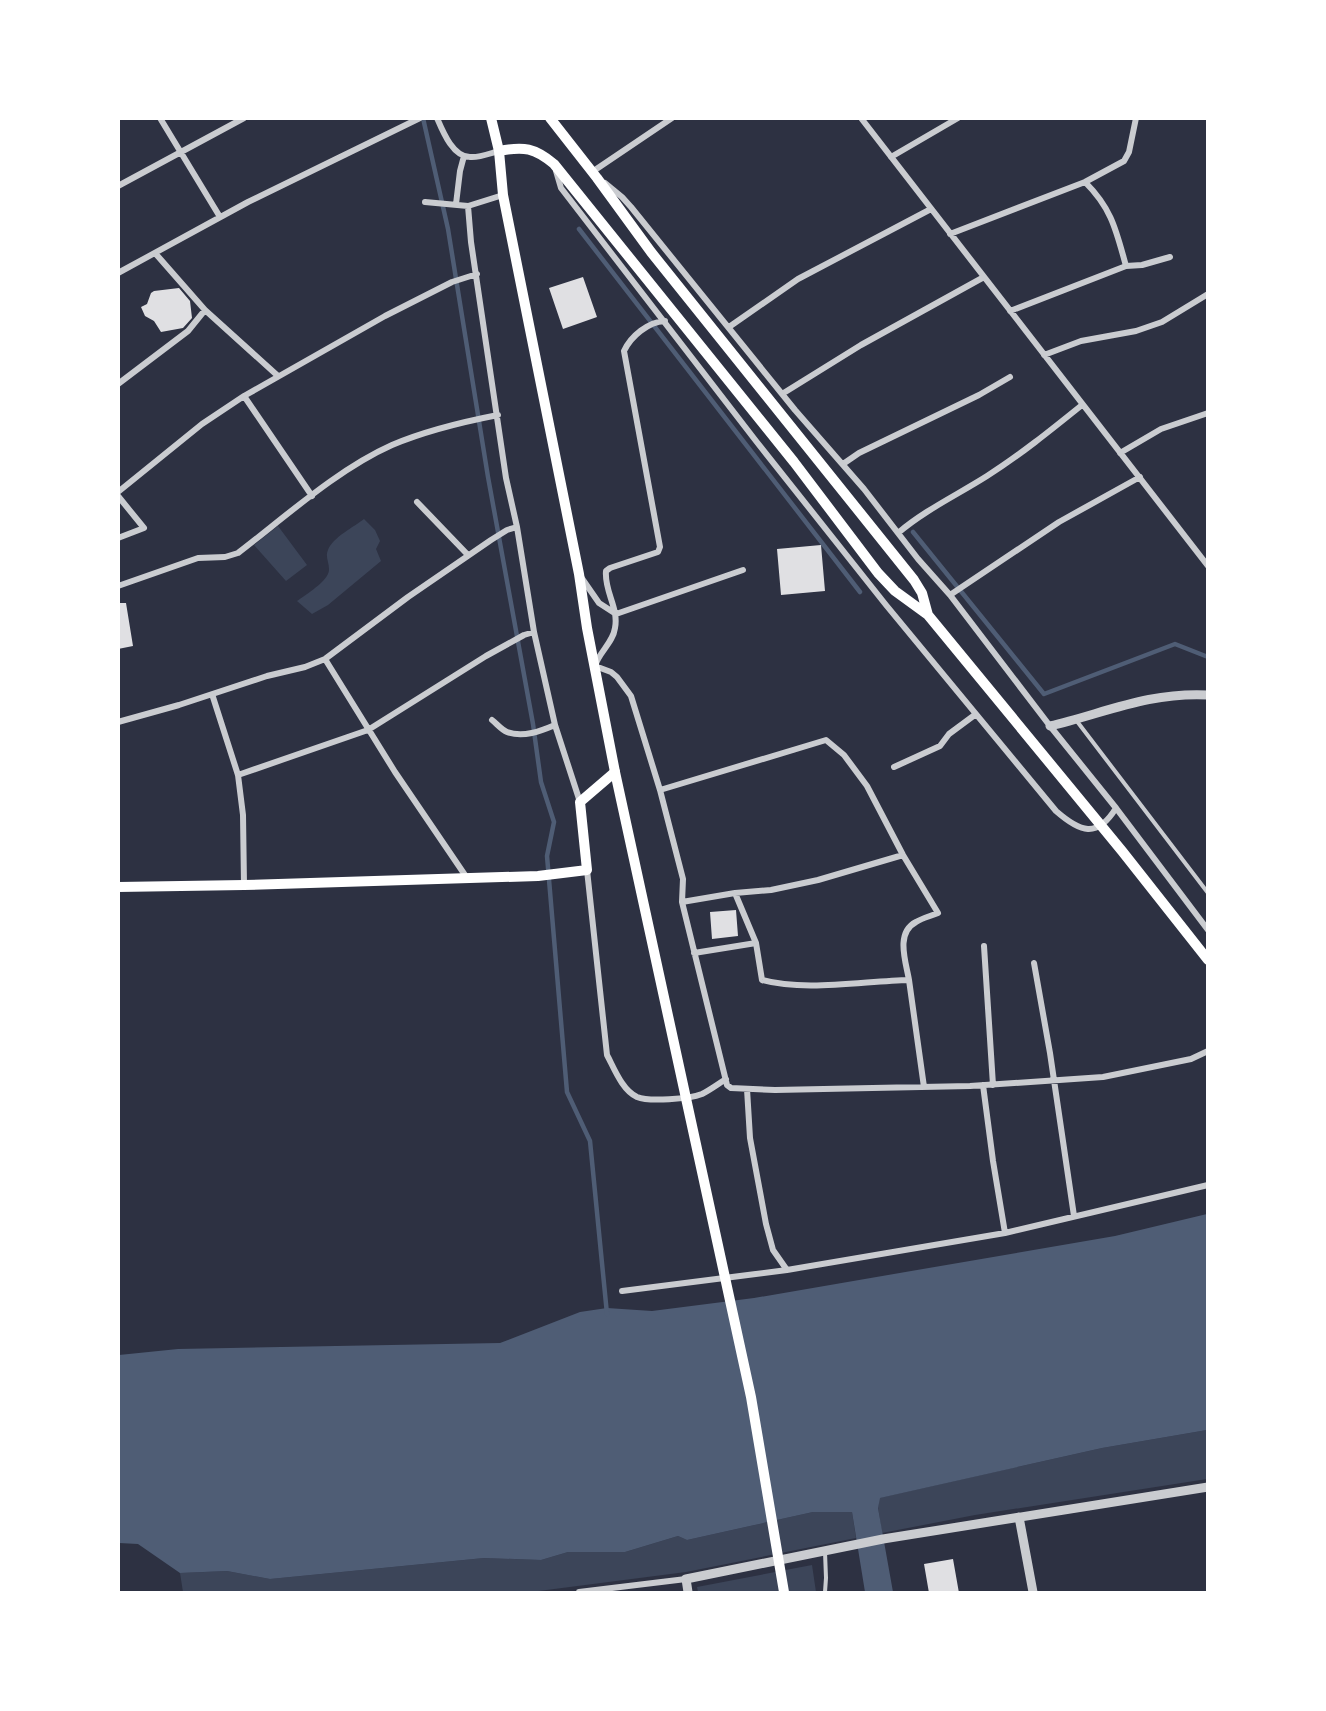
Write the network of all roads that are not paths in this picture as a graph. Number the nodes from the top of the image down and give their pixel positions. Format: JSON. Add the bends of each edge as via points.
{"nodes":[{"id":1,"x":160,"y":118,"type":"edge"},
{"id":2,"x":244,"y":118,"type":"edge"},
{"id":3,"x":437,"y":118,"type":"edge"},
{"id":4,"x":491,"y":118,"type":"edge"},
{"id":5,"x":550,"y":118,"type":"edge"},
{"id":6,"x":672,"y":118,"type":"edge"},
{"id":7,"x":861,"y":118,"type":"edge"},
{"id":8,"x":958,"y":118,"type":"edge"},
{"id":9,"x":1136,"y":118,"type":"edge"},
{"id":10,"x":418,"y":119,"type":"edge"},
{"id":11,"x":499,"y":151,"type":"junction"},
{"id":12,"x":179,"y":152,"type":"junction"},
{"id":13,"x":465,"y":156,"type":"junction"},
{"id":14,"x":891,"y":157,"type":"junction"},
{"id":15,"x":554,"y":165,"type":"junction"},
{"id":16,"x":595,"y":175,"type":"junction"},
{"id":17,"x":1084,"y":182,"type":"junction"},
{"id":18,"x":118,"y":186,"type":"edge"},
{"id":19,"x":503,"y":195,"type":"junction"},
{"id":20,"x":425,"y":202,"type":"dead end"},
{"id":21,"x":456,"y":204,"type":"junction"},
{"id":22,"x":468,"y":206,"type":"junction"},
{"id":23,"x":931,"y":209,"type":"junction"},
{"id":24,"x":220,"y":217,"type":"junction"},
{"id":25,"x":951,"y":234,"type":"junction"},
{"id":26,"x":651,"y":252,"type":"junction"},
{"id":27,"x":155,"y":253,"type":"junction"},
{"id":28,"x":1170,"y":257,"type":"dead end"},
{"id":29,"x":636,"y":265,"type":"junction"},
{"id":30,"x":1126,"y":267,"type":"junction"},
{"id":31,"x":118,"y":273,"type":"edge"},
{"id":32,"x":477,"y":274,"type":"junction"},
{"id":33,"x":984,"y":277,"type":"junction"},
{"id":34,"x":1208,"y":294,"type":"edge"},
{"id":35,"x":205,"y":310,"type":"junction"},
{"id":36,"x":1010,"y":311,"type":"junction"},
{"id":37,"x":665,"y":321,"type":"junction"},
{"id":38,"x":730,"y":326,"type":"junction"},
{"id":39,"x":1044,"y":355,"type":"junction"},
{"id":40,"x":754,"y":358,"type":"junction"},
{"id":41,"x":742,"y":367,"type":"junction"},
{"id":42,"x":278,"y":376,"type":"junction"},
{"id":43,"x":1010,"y":376,"type":"dead end"},
{"id":44,"x":118,"y":384,"type":"edge"},
{"id":45,"x":785,"y":392,"type":"junction"},
{"id":46,"x":244,"y":396,"type":"junction"},
{"id":47,"x":1082,"y":405,"type":"junction"},
{"id":48,"x":1208,"y":413,"type":"edge"},
{"id":49,"x":498,"y":416,"type":"junction"},
{"id":50,"x":769,"y":432,"type":"junction"},
{"id":51,"x":756,"y":441,"type":"junction"},
{"id":52,"x":1120,"y":453,"type":"junction"},
{"id":53,"x":794,"y":462,"type":"junction"},
{"id":54,"x":845,"y":463,"type":"junction"},
{"id":55,"x":780,"y":471,"type":"junction"},
{"id":56,"x":1140,"y":477,"type":"junction"},
{"id":57,"x":118,"y":494,"type":"edge"},
{"id":58,"x":312,"y":496,"type":"junction"},
{"id":59,"x":417,"y":502,"type":"dead end"},
{"id":60,"x":517,"y":527,"type":"junction"},
{"id":61,"x":898,"y":534,"type":"junction"},
{"id":62,"x":118,"y":538,"type":"edge"},
{"id":63,"x":468,"y":555,"type":"junction"},
{"id":64,"x":1208,"y":566,"type":"edge"},
{"id":65,"x":743,"y":570,"type":"dead end"},
{"id":66,"x":579,"y":574,"type":"junction"},
{"id":67,"x":118,"y":586,"type":"edge"},
{"id":68,"x":953,"y":593,"type":"junction"},
{"id":69,"x":616,"y":614,"type":"junction"},
{"id":70,"x":928,"y":615,"type":"junction"},
{"id":71,"x":534,"y":632,"type":"junction"},
{"id":72,"x":326,"y":659,"type":"junction"},
{"id":73,"x":595,"y":666,"type":"junction"},
{"id":74,"x":212,"y":694,"type":"junction"},
{"id":75,"x":1208,"y":695,"type":"edge"},
{"id":76,"x":976,"y":714,"type":"junction"},
{"id":77,"x":492,"y":720,"type":"dead end"},
{"id":78,"x":1076,"y":720,"type":"junction"},
{"id":79,"x":118,"y":722,"type":"edge"},
{"id":80,"x":555,"y":725,"type":"junction"},
{"id":81,"x":1050,"y":726,"type":"junction"},
{"id":82,"x":368,"y":730,"type":"junction"},
{"id":83,"x":894,"y":767,"type":"dead end"},
{"id":84,"x":615,"y":772,"type":"junction"},
{"id":85,"x":238,"y":775,"type":"junction"},
{"id":86,"x":660,"y":790,"type":"junction"},
{"id":87,"x":580,"y":802,"type":"junction"},
{"id":88,"x":1116,"y":808,"type":"junction"},
{"id":89,"x":903,"y":855,"type":"junction"},
{"id":90,"x":587,"y":870,"type":"junction"},
{"id":91,"x":467,"y":878,"type":"junction"},
{"id":92,"x":244,"y":885,"type":"junction"},
{"id":93,"x":118,"y":887,"type":"edge"},
{"id":94,"x":735,"y":893,"type":"junction"},
{"id":95,"x":1208,"y":893,"type":"edge"},
{"id":96,"x":682,"y":902,"type":"junction"},
{"id":97,"x":1208,"y":930,"type":"edge"},
{"id":98,"x":756,"y":943,"type":"junction"},
{"id":99,"x":984,"y":946,"type":"dead end"},
{"id":100,"x":693,"y":953,"type":"junction"},
{"id":101,"x":1208,"y":960,"type":"edge"},
{"id":102,"x":1034,"y":963,"type":"dead end"},
{"id":103,"x":909,"y":980,"type":"junction"},
{"id":104,"x":1208,"y":1051,"type":"edge"},
{"id":105,"x":726,"y":1078,"type":"junction"},
{"id":106,"x":1053,"y":1080,"type":"junction"},
{"id":107,"x":983,"y":1085,"type":"junction"},
{"id":108,"x":993,"y":1085,"type":"junction"},
{"id":109,"x":924,"y":1087,"type":"junction"},
{"id":110,"x":747,"y":1089,"type":"junction"},
{"id":111,"x":1208,"y":1185,"type":"edge"},
{"id":112,"x":1074,"y":1216,"type":"junction"},
{"id":113,"x":1005,"y":1233,"type":"junction"},
{"id":114,"x":787,"y":1269,"type":"junction"},
{"id":115,"x":621,"y":1291,"type":"dead end"},
{"id":116,"x":1208,"y":1487,"type":"edge"},
{"id":117,"x":1019,"y":1517,"type":"junction"},
{"id":118,"x":825,"y":1551,"type":"junction"},
{"id":119,"x":686,"y":1579,"type":"junction"},
{"id":120,"x":579,"y":1593,"type":"edge"},
{"id":121,"x":688,"y":1593,"type":"edge"},
{"id":122,"x":784,"y":1593,"type":"edge"},
{"id":123,"x":825,"y":1593,"type":"edge"},
{"id":124,"x":1033,"y":1593,"type":"edge"}],
"edges":[{"from":1,"to":12,"type":"street"},
{"from":2,"to":12,"type":"street"},
{"from":3,"to":13,"type":"street","via":[[453,148]]},
{"from":4,"to":11,"type":"main road"},
{"from":5,"to":16,"type":"main road"},
{"from":6,"to":16,"type":"street"},
{"from":7,"to":14,"type":"street"},
{"from":8,"to":14,"type":"street"},
{"from":9,"to":17,"type":"street","via":[[1124,161]]},
{"from":10,"to":24,"type":"street"},
{"from":11,"to":13,"type":"street"},
{"from":11,"to":15,"type":"main road","via":[[529,149],[543,154]]},
{"from":11,"to":19,"type":"main road"},
{"from":12,"to":18,"type":"street"},
{"from":12,"to":24,"type":"street"},
{"from":13,"to":21,"type":"street"},
{"from":14,"to":23,"type":"street"},
{"from":15,"to":29,"type":"main road"},
{"from":15,"to":37,"type":"street","via":[[561,188]]},
{"from":16,"to":26,"type":"main road"},
{"from":16,"to":38,"type":"street","via":[[614,190]]},
{"from":17,"to":25,"type":"street"},
{"from":17,"to":30,"type":"street","via":[[1108,211]]},
{"from":19,"to":22,"type":"street"},
{"from":19,"to":66,"type":"main road"},
{"from":20,"to":21,"type":"street"},
{"from":21,"to":22,"type":"street"},
{"from":22,"to":32,"type":"street"},
{"from":23,"to":25,"type":"street"},
{"from":23,"to":38,"type":"street","via":[[798,279]]},
{"from":24,"to":27,"type":"street"},
{"from":25,"to":33,"type":"street"},
{"from":26,"to":29,"type":"main road"},
{"from":26,"to":41,"type":"main road"},
{"from":27,"to":31,"type":"street"},
{"from":27,"to":35,"type":"street"},
{"from":28,"to":30,"type":"street"},
{"from":29,"to":50,"type":"main road"},
{"from":30,"to":36,"type":"street"},
{"from":32,"to":42,"type":"street","via":[[452,282],[385,316]]},
{"from":32,"to":49,"type":"street"},
{"from":33,"to":36,"type":"street"},
{"from":33,"to":45,"type":"street"},
{"from":34,"to":39,"type":"street","via":[[1136,331],[1081,341]]},
{"from":35,"to":42,"type":"street"},
{"from":35,"to":44,"type":"street","via":[[188,331]]},
{"from":36,"to":39,"type":"street"},
{"from":37,"to":51,"type":"street"},
{"from":37,"to":69,"type":"street","via":[[641,331],[624,351],[660,547],[658,552],[606,572]]},
{"from":38,"to":40,"type":"street"},
{"from":39,"to":47,"type":"street"},
{"from":40,"to":41,"type":"street"},
{"from":40,"to":45,"type":"street"},
{"from":41,"to":70,"type":"main road","via":[[914,580]]},
{"from":42,"to":46,"type":"street"},
{"from":43,"to":54,"type":"street"},
{"from":45,"to":54,"type":"street"},
{"from":46,"to":57,"type":"street","via":[[202,424]]},
{"from":46,"to":58,"type":"street"},
{"from":47,"to":52,"type":"street"},
{"from":47,"to":61,"type":"street","via":[[989,475],[917,518]]},
{"from":48,"to":52,"type":"street","via":[[1161,429]]},
{"from":49,"to":58,"type":"street","via":[[472,420],[392,445],[362,460]]},
{"from":49,"to":60,"type":"street"},
{"from":50,"to":51,"type":"street"},
{"from":50,"to":53,"type":"main road"},
{"from":51,"to":55,"type":"street"},
{"from":52,"to":56,"type":"street"},
{"from":53,"to":55,"type":"street"},
{"from":53,"to":70,"type":"main road","via":[[878,573]]},
{"from":54,"to":61,"type":"street"},
{"from":55,"to":76,"type":"street"},
{"from":56,"to":64,"type":"street"},
{"from":56,"to":68,"type":"street","via":[[1059,522]]},
{"from":57,"to":62,"type":"street","via":[[144,528]]},
{"from":58,"to":67,"type":"street","via":[[238,553],[198,558]]},
{"from":59,"to":63,"type":"street"},
{"from":60,"to":63,"type":"street"},
{"from":60,"to":71,"type":"street"},
{"from":61,"to":68,"type":"street"},
{"from":63,"to":72,"type":"street"},
{"from":65,"to":69,"type":"street"},
{"from":66,"to":69,"type":"street","via":[[599,603]]},
{"from":66,"to":73,"type":"main road"},
{"from":68,"to":81,"type":"street"},
{"from":69,"to":73,"type":"street","via":[[612,638]]},
{"from":70,"to":101,"type":"main road"},
{"from":71,"to":80,"type":"street"},
{"from":71,"to":82,"type":"street"},
{"from":72,"to":74,"type":"street"},
{"from":72,"to":82,"type":"street"},
{"from":73,"to":84,"type":"main road"},
{"from":73,"to":86,"type":"street","via":[[611,672],[632,696]]},
{"from":74,"to":79,"type":"street"},
{"from":74,"to":85,"type":"street"},
{"from":75,"to":78,"type":"street","via":[[1183,693],[1130,702]]},
{"from":76,"to":83,"type":"street","via":[[940,746]]},
{"from":76,"to":88,"type":"street","via":[[1069,822],[1085,830],[1098,828]]},
{"from":77,"to":80,"type":"street","via":[[506,732],[523,735]]},
{"from":78,"to":81,"type":"street"},
{"from":78,"to":95,"type":"lane"},
{"from":80,"to":87,"type":"street"},
{"from":81,"to":88,"type":"street"},
{"from":82,"to":85,"type":"street"},
{"from":82,"to":91,"type":"street"},
{"from":84,"to":87,"type":"main road"},
{"from":84,"to":122,"type":"main road","via":[[751,1397]]},
{"from":85,"to":92,"type":"street"},
{"from":86,"to":89,"type":"street","via":[[826,740],[844,755],[867,786]]},
{"from":86,"to":96,"type":"street","via":[[683,879]]},
{"from":87,"to":90,"type":"main road"},
{"from":88,"to":97,"type":"street"},
{"from":89,"to":94,"type":"street","via":[[818,880]]},
{"from":89,"to":103,"type":"street","via":[[938,913],[914,922],[906,930],[903,947]]},
{"from":90,"to":91,"type":"main road"},
{"from":90,"to":105,"type":"street","via":[[607,1055],[622,1082],[637,1097],[682,1098],[700,1094]]},
{"from":91,"to":92,"type":"main road"},
{"from":92,"to":93,"type":"main road"},
{"from":94,"to":96,"type":"street"},
{"from":94,"to":98,"type":"street"},
{"from":96,"to":100,"type":"street"},
{"from":98,"to":100,"type":"street"},
{"from":98,"to":103,"type":"street","via":[[762,980],[773,983]]},
{"from":99,"to":108,"type":"street"},
{"from":100,"to":105,"type":"street"},
{"from":102,"to":106,"type":"street"},
{"from":103,"to":109,"type":"street"},
{"from":104,"to":106,"type":"street","via":[[1191,1059],[1103,1077]]},
{"from":105,"to":110,"type":"street","via":[[731,1088]]},
{"from":106,"to":108,"type":"street"},
{"from":106,"to":112,"type":"street"},
{"from":107,"to":108,"type":"street"},
{"from":107,"to":109,"type":"street"},
{"from":107,"to":113,"type":"street"},
{"from":109,"to":110,"type":"street"},
{"from":110,"to":114,"type":"street","via":[[750,1138],[766,1224],[773,1250]]},
{"from":111,"to":112,"type":"street"},
{"from":112,"to":113,"type":"street"},
{"from":113,"to":114,"type":"street"},
{"from":114,"to":115,"type":"street"},
{"from":116,"to":117,"type":"street"},
{"from":117,"to":118,"type":"street"},
{"from":117,"to":124,"type":"street"},
{"from":118,"to":119,"type":"street"},
{"from":118,"to":123,"type":"lane"},
{"from":119,"to":120,"type":"street"},
{"from":119,"to":121,"type":"street"}]}
